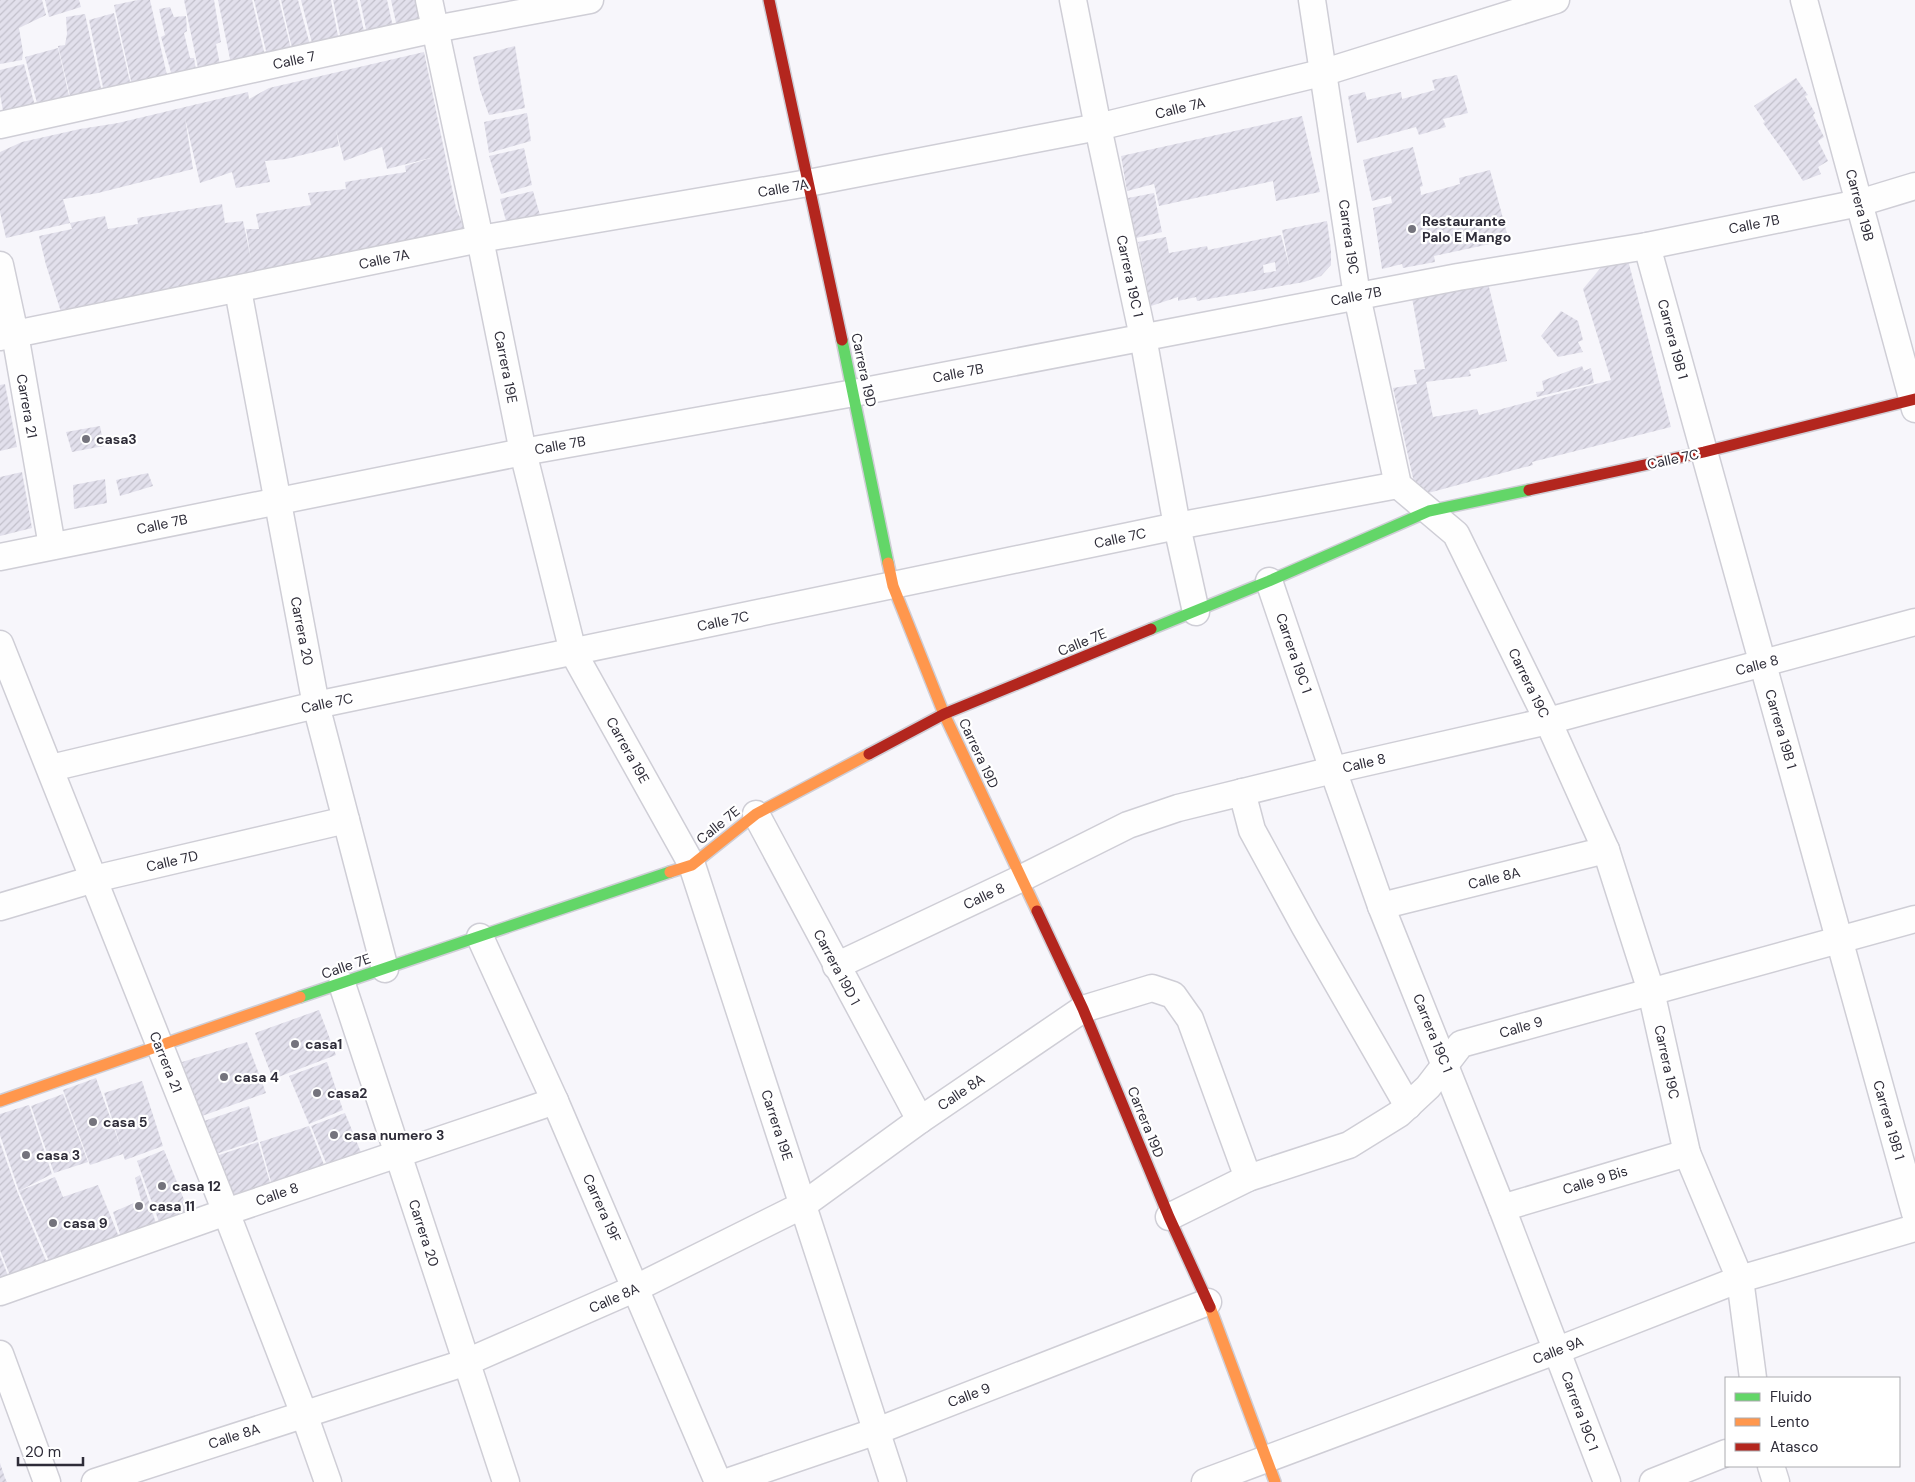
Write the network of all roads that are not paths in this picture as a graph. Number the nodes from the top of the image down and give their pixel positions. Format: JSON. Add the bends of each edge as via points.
{"nodes":[{"id":1,"x":429,"y":0,"type":"edge"},
{"id":2,"x":590,"y":0,"type":"edge"},
{"id":3,"x":769,"y":0,"type":"edge"},
{"id":4,"x":1073,"y":0,"type":"edge"},
{"id":5,"x":1312,"y":0,"type":"edge"},
{"id":6,"x":1556,"y":0,"type":"edge"},
{"id":7,"x":1804,"y":0,"type":"edge"},
{"id":8,"x":435,"y":30,"type":"junction"},
{"id":9,"x":1325,"y":72,"type":"junction"},
{"id":10,"x":0,"y":124,"type":"edge"},
{"id":11,"x":1098,"y":127,"type":"junction"},
{"id":12,"x":808,"y":183,"type":"junction"},
{"id":13,"x":1915,"y":186,"type":"edge"},
{"id":14,"x":1859,"y":203,"type":"junction"},
{"id":15,"x":480,"y":239,"type":"junction"},
{"id":16,"x":1647,"y":246,"type":"junction"},
{"id":17,"x":0,"y":265,"type":"edge"},
{"id":18,"x":238,"y":290,"type":"junction"},
{"id":19,"x":1358,"y":296,"type":"junction"},
{"id":20,"x":7,"y":336,"type":"edge"},
{"id":21,"x":1143,"y":337,"type":"junction"},
{"id":22,"x":854,"y":393,"type":"junction"},
{"id":23,"x":1914,"y":402,"type":"edge"},
{"id":24,"x":523,"y":452,"type":"junction"},
{"id":25,"x":1704,"y":452,"type":"junction"},
{"id":26,"x":1398,"y":485,"type":"junction"},
{"id":27,"x":278,"y":500,"type":"junction"},
{"id":28,"x":1429,"y":511,"type":"junction"},
{"id":29,"x":1177,"y":526,"type":"junction"},
{"id":30,"x":52,"y":546,"type":"junction"},
{"id":31,"x":0,"y":557,"type":"edge"},
{"id":32,"x":1270,"y":581,"type":"junction"},
{"id":33,"x":893,"y":586,"type":"junction"},
{"id":34,"x":1196,"y":612,"type":"junction"},
{"id":35,"x":1915,"y":622,"type":"edge"},
{"id":36,"x":573,"y":652,"type":"junction"},
{"id":37,"x":3,"y":659,"type":"edge"},
{"id":38,"x":1762,"y":663,"type":"junction"},
{"id":39,"x":316,"y":705,"type":"junction"},
{"id":40,"x":944,"y":714,"type":"junction"},
{"id":41,"x":1548,"y":721,"type":"junction"},
{"id":42,"x":51,"y":768,"type":"junction"},
{"id":43,"x":1333,"y":770,"type":"junction"},
{"id":44,"x":1242,"y":792,"type":"junction"},
{"id":45,"x":756,"y":814,"type":"junction"},
{"id":46,"x":346,"y":820,"type":"junction"},
{"id":47,"x":1606,"y":850,"type":"junction"},
{"id":48,"x":692,"y":865,"type":"junction"},
{"id":49,"x":1022,"y":878,"type":"junction"},
{"id":50,"x":94,"y":879,"type":"junction"},
{"id":51,"x":1381,"y":906,"type":"junction"},
{"id":52,"x":0,"y":907,"type":"edge"},
{"id":53,"x":1915,"y":919,"type":"edge"},
{"id":54,"x":480,"y":937,"type":"junction"},
{"id":55,"x":1839,"y":939,"type":"junction"},
{"id":56,"x":836,"y":966,"type":"junction"},
{"id":57,"x":385,"y":969,"type":"junction"},
{"id":58,"x":342,"y":984,"type":"junction"},
{"id":59,"x":1652,"y":990,"type":"junction"},
{"id":60,"x":1083,"y":1009,"type":"junction"},
{"id":61,"x":159,"y":1045,"type":"junction"},
{"id":62,"x":1446,"y":1065,"type":"junction"},
{"id":63,"x":0,"y":1100,"type":"edge"},
{"id":64,"x":555,"y":1102,"type":"junction"},
{"id":65,"x":1408,"y":1106,"type":"junction"},
{"id":66,"x":920,"y":1120,"type":"junction"},
{"id":67,"x":1687,"y":1153,"type":"junction"},
{"id":68,"x":398,"y":1154,"type":"junction"},
{"id":69,"x":1248,"y":1178,"type":"junction"},
{"id":70,"x":803,"y":1205,"type":"junction"},
{"id":71,"x":1502,"y":1208,"type":"junction"},
{"id":72,"x":226,"y":1212,"type":"junction"},
{"id":73,"x":1915,"y":1213,"type":"edge"},
{"id":74,"x":1169,"y":1217,"type":"junction"},
{"id":75,"x":1915,"y":1228,"type":"edge"},
{"id":76,"x":1740,"y":1279,"type":"junction"},
{"id":77,"x":636,"y":1288,"type":"junction"},
{"id":78,"x":0,"y":1292,"type":"edge"},
{"id":79,"x":1208,"y":1302,"type":"junction"},
{"id":80,"x":1558,"y":1350,"type":"junction"},
{"id":81,"x":0,"y":1354,"type":"edge"},
{"id":82,"x":467,"y":1362,"type":"junction"},
{"id":83,"x":1753,"y":1377,"type":"edge"},
{"id":84,"x":304,"y":1414,"type":"junction"},
{"id":85,"x":877,"y":1431,"type":"junction"},
{"id":86,"x":1725,"y":1453,"type":"edge"},
{"id":87,"x":1771,"y":1467,"type":"edge"},
{"id":88,"x":1270,"y":1471,"type":"edge"},
{"id":89,"x":47,"y":1482,"type":"edge"},
{"id":90,"x":95,"y":1482,"type":"edge"},
{"id":91,"x":328,"y":1482,"type":"edge"},
{"id":92,"x":506,"y":1482,"type":"edge"},
{"id":93,"x":718,"y":1482,"type":"edge"},
{"id":94,"x":727,"y":1482,"type":"edge"},
{"id":95,"x":894,"y":1482,"type":"edge"},
{"id":96,"x":1205,"y":1482,"type":"edge"},
{"id":97,"x":1607,"y":1482,"type":"edge"},
{"id":98,"x":1653,"y":1482,"type":"edge"},
{"id":99,"x":1776,"y":1482,"type":"edge"}],
"edges":[{"from":1,"to":8,"type":"street","name":"Carrera 19E"},
{"from":2,"to":8,"type":"street","name":"Calle 7"},
{"from":3,"to":12,"type":"street","name":"Carrera 19D"},
{"from":4,"to":11,"type":"street","name":"Carrera 19C 1"},
{"from":5,"to":9,"type":"street","name":"Carrera 19C"},
{"from":6,"to":9,"type":"street","name":"Calle 7A"},
{"from":7,"to":14,"type":"street","name":"Carrera 19B"},
{"from":8,"to":10,"type":"street","name":"Calle 7"},
{"from":8,"to":15,"type":"street","name":"Carrera 19E"},
{"from":9,"to":11,"type":"street","name":"Calle 7A"},
{"from":9,"to":19,"type":"street","name":"Carrera 19C"},
{"from":11,"to":12,"type":"street","name":"Calle 7A"},
{"from":11,"to":21,"type":"street","name":"Carrera 19C 1"},
{"from":12,"to":15,"type":"street","name":"Calle 7A"},
{"from":12,"to":22,"type":"street","name":"Carrera 19D"},
{"from":13,"to":14,"type":"street","name":"Calle 7B"},
{"from":14,"to":16,"type":"street","name":"Calle 7B"},
{"from":14,"to":23,"type":"street","name":"Carrera 19B"},
{"from":15,"to":18,"type":"street","name":"Calle 7A"},
{"from":15,"to":24,"type":"street","name":"Carrera 19E"},
{"from":16,"to":19,"type":"street","name":"Calle 7B"},
{"from":16,"to":25,"type":"street","name":"Carrera 19B 1"},
{"from":17,"to":20,"type":"street","name":"Carrera 21"},
{"from":18,"to":20,"type":"street","name":"Calle 7A"},
{"from":18,"to":27,"type":"street","name":"Carrera 20"},
{"from":19,"to":21,"type":"street","name":"Calle 7B"},
{"from":19,"to":26,"type":"street","name":"Carrera 19C"},
{"from":20,"to":30,"type":"street","name":"Carrera 21"},
{"from":21,"to":22,"type":"street","name":"Calle 7B"},
{"from":21,"to":29,"type":"street","name":"Carrera 19C 1"},
{"from":22,"to":24,"type":"street","name":"Calle 7B"},
{"from":22,"to":33,"type":"street","name":"Carrera 19D"},
{"from":23,"to":25,"type":"street","name":"Calle 7C"},
{"from":24,"to":27,"type":"street","name":"Calle 7B"},
{"from":24,"to":36,"type":"street","name":"Carrera 19E"},
{"from":25,"to":28,"type":"street","name":"Calle 7C"},
{"from":25,"to":38,"type":"street","name":"Carrera 19B 1"},
{"from":26,"to":28,"type":"street","name":"Carrera 19C"},
{"from":26,"to":29,"type":"street","name":"Calle 7C"},
{"from":27,"to":30,"type":"street","name":"Calle 7B"},
{"from":27,"to":39,"type":"street","name":"Carrera 20"},
{"from":28,"to":32,"type":"street","name":"Calle 7E"},
{"from":28,"to":41,"type":"street","name":"Carrera 19C","via":[[1456,534]]},
{"from":29,"to":33,"type":"street","name":"Calle 7C"},
{"from":29,"to":34,"type":"street","name":"Carrera 19C 1"},
{"from":30,"to":31,"type":"street","name":"Calle 7B"},
{"from":32,"to":34,"type":"street","name":"Calle 7E"},
{"from":32,"to":43,"type":"street","name":"Carrera 19C 1"},
{"from":33,"to":36,"type":"street","name":"Calle 7C"},
{"from":33,"to":40,"type":"street","name":"Carrera 19D"},
{"from":34,"to":40,"type":"street","name":"Calle 7E"},
{"from":35,"to":38,"type":"street","name":"Calle 8"},
{"from":36,"to":39,"type":"street","name":"Calle 7C"},
{"from":36,"to":48,"type":"street","name":"Carrera 19E"},
{"from":37,"to":42,"type":"street","name":"Carrera 21"},
{"from":38,"to":41,"type":"street","name":"Calle 8"},
{"from":38,"to":55,"type":"street","name":"Carrera 19B 1"},
{"from":39,"to":42,"type":"street","name":"Calle 7C"},
{"from":39,"to":46,"type":"street","name":"Carrera 20"},
{"from":40,"to":45,"type":"street","name":"Calle 7E"},
{"from":40,"to":49,"type":"street","name":"Carrera 19D"},
{"from":41,"to":43,"type":"street","name":"Calle 8"},
{"from":41,"to":47,"type":"street","name":"Carrera 19C"},
{"from":42,"to":50,"type":"street","name":"Carrera 21"},
{"from":43,"to":44,"type":"street","name":"Calle 8"},
{"from":43,"to":51,"type":"street","name":"Carrera 19C 1"},
{"from":44,"to":49,"type":"street","name":"Calle 8","via":[[1128,825]]},
{"from":44,"to":65,"type":"street","via":[[1252,830]]},
{"from":45,"to":48,"type":"street","name":"Calle 7E"},
{"from":45,"to":56,"type":"street","name":"Carrera 19D 1"},
{"from":46,"to":50,"type":"street","name":"Calle 7D"},
{"from":46,"to":57,"type":"street","name":"Carrera 20"},
{"from":47,"to":51,"type":"street","name":"Calle 8A"},
{"from":47,"to":59,"type":"street","name":"Carrera 19C"},
{"from":48,"to":54,"type":"street","name":"Calle 7E"},
{"from":48,"to":70,"type":"street","name":"Carrera 19E"},
{"from":49,"to":56,"type":"street","name":"Calle 8"},
{"from":49,"to":60,"type":"street","name":"Carrera 19D"},
{"from":50,"to":52,"type":"street","name":"Calle 7D"},
{"from":50,"to":61,"type":"street","name":"Carrera 21"},
{"from":51,"to":62,"type":"street","name":"Carrera 19C 1"},
{"from":53,"to":55,"type":"street","name":"Calle 9"},
{"from":54,"to":57,"type":"street","name":"Calle 7E"},
{"from":54,"to":64,"type":"street","name":"Carrera 19F"},
{"from":55,"to":59,"type":"street","name":"Calle 9"},
{"from":55,"to":73,"type":"street","name":"Carrera 19B 1"},
{"from":56,"to":66,"type":"street","name":"Carrera 19D 1"},
{"from":57,"to":58,"type":"street","name":"Calle 7E"},
{"from":58,"to":61,"type":"street","name":"Calle 7E"},
{"from":58,"to":68,"type":"street","name":"Carrera 20"},
{"from":59,"to":62,"type":"street","name":"Calle 9","via":[[1461,1044]]},
{"from":59,"to":67,"type":"street","name":"Carrera 19C"},
{"from":60,"to":66,"type":"street","name":"Calle 8A"},
{"from":60,"to":69,"type":"street","name":"Calle 8A","via":[[1152,988],[1173,994],[1190,1019]]},
{"from":60,"to":74,"type":"street","name":"Carrera 19D"},
{"from":61,"to":63,"type":"street","name":"Calle 7E"},
{"from":61,"to":72,"type":"street","name":"Carrera 21"},
{"from":62,"to":65,"type":"street","name":"Calle 9"},
{"from":62,"to":71,"type":"street","name":"Carrera 19C 1"},
{"from":64,"to":68,"type":"street","name":"Calle 8"},
{"from":64,"to":77,"type":"street","name":"Carrera 19F"},
{"from":65,"to":69,"type":"street","name":"Calle 9","via":[[1349,1145]]},
{"from":66,"to":70,"type":"street","name":"Calle 8A"},
{"from":67,"to":71,"type":"street","name":"Calle 9 Bis"},
{"from":67,"to":76,"type":"street","name":"Carrera 19C"},
{"from":68,"to":72,"type":"street","name":"Calle 8"},
{"from":68,"to":82,"type":"street","name":"Carrera 20"},
{"from":69,"to":74,"type":"street","name":"Calle 9"},
{"from":70,"to":77,"type":"street","name":"Calle 8A"},
{"from":70,"to":85,"type":"street","name":"Carrera 19E"},
{"from":71,"to":80,"type":"street","name":"Carrera 19C 1"},
{"from":72,"to":78,"type":"street","name":"Calle 8"},
{"from":72,"to":84,"type":"street","name":"Carrera 21"},
{"from":74,"to":79,"type":"street","name":"Carrera 19D"},
{"from":75,"to":76,"type":"street","name":"Calle 9A"},
{"from":76,"to":80,"type":"street","name":"Calle 9A"},
{"from":76,"to":83,"type":"street","name":"Carrera 19C"},
{"from":77,"to":82,"type":"street","name":"Calle 8A"},
{"from":77,"to":93,"type":"street","name":"Carrera 19F"},
{"from":79,"to":85,"type":"street","name":"Calle 9"},
{"from":79,"to":88,"type":"street","name":"Carrera 19D"},
{"from":80,"to":88,"type":"street","name":"Calle 9A"},
{"from":80,"to":97,"type":"street","name":"Carrera 19C 1"},
{"from":81,"to":89,"type":"street"},
{"from":82,"to":84,"type":"street","name":"Calle 8A"},
{"from":82,"to":92,"type":"street","name":"Carrera 20"},
{"from":84,"to":90,"type":"street","name":"Calle 8A"},
{"from":84,"to":91,"type":"street","name":"Carrera 21"},
{"from":85,"to":94,"type":"street","name":"Calle 9"},
{"from":85,"to":95,"type":"street","name":"Carrera 19E"},
{"from":86,"to":98,"type":"street"},
{"from":87,"to":99,"type":"street"},
{"from":88,"to":96,"type":"street","name":"Calle 9A"}]}
